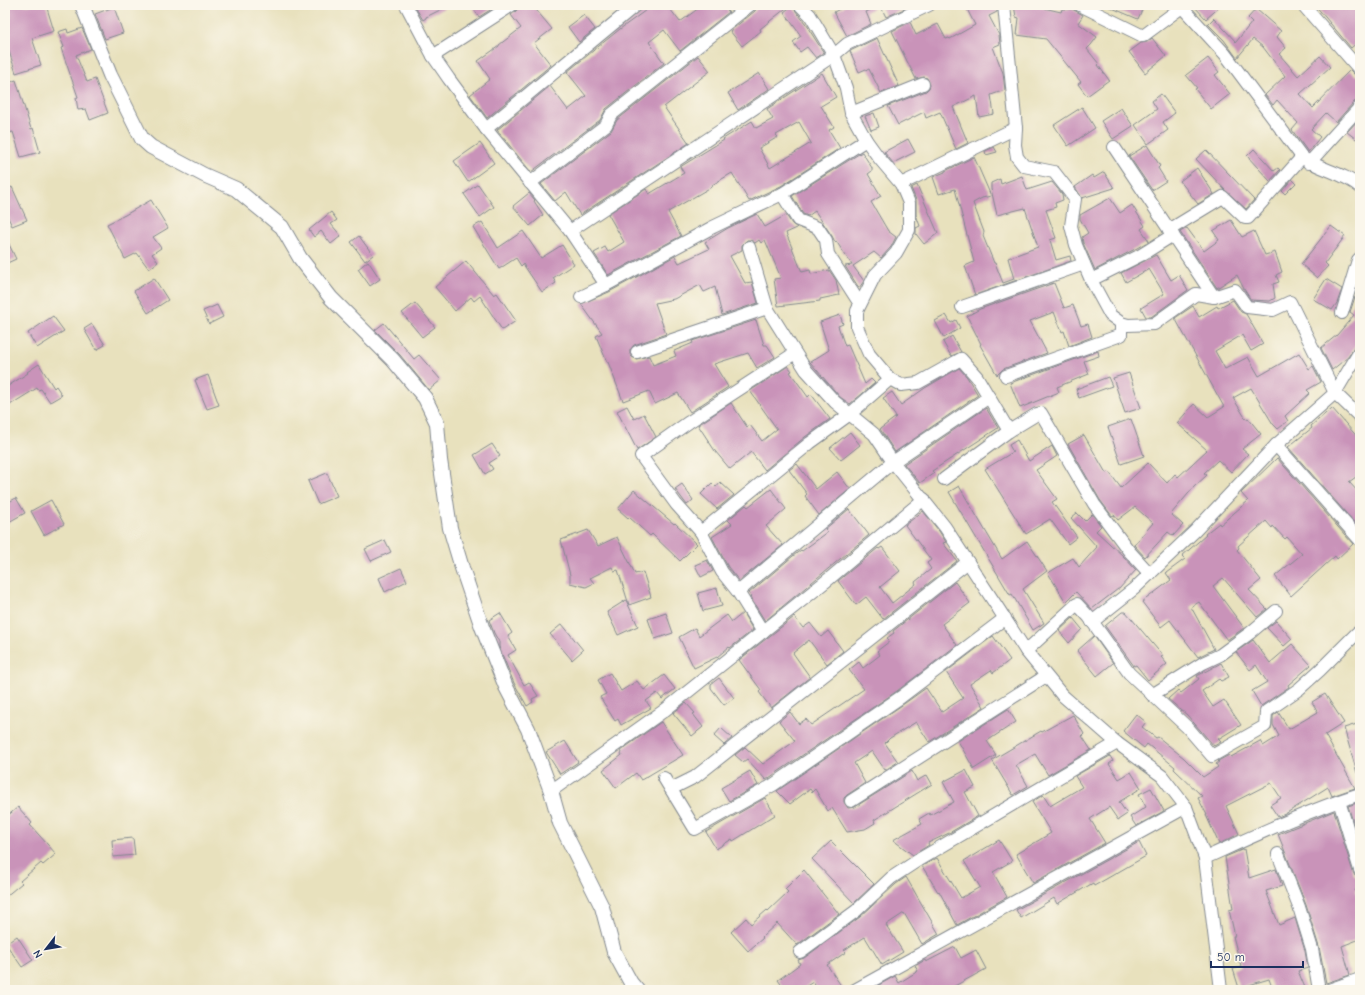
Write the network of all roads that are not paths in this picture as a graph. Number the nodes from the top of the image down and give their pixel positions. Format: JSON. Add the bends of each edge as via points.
{"nodes":[{"id":1,"x":82,"y":5,"type":"edge"},
{"id":2,"x":406,"y":5,"type":"edge"},
{"id":3,"x":512,"y":5,"type":"edge"},
{"id":4,"x":636,"y":5,"type":"edge"},
{"id":5,"x":750,"y":5,"type":"edge"},
{"id":6,"x":800,"y":5,"type":"edge"},
{"id":7,"x":929,"y":5,"type":"edge"},
{"id":8,"x":1004,"y":5,"type":"edge"},
{"id":9,"x":1080,"y":5,"type":"edge"},
{"id":10,"x":1303,"y":5,"type":"edge"},
{"id":11,"x":1182,"y":6,"type":"edge"},
{"id":12,"x":834,"y":55,"type":"junction"},
{"id":13,"x":434,"y":56,"type":"junction"},
{"id":14,"x":1360,"y":70,"type":"edge"},
{"id":15,"x":923,"y":84,"type":"dead end"},
{"id":16,"x":1360,"y":107,"type":"edge"},
{"id":17,"x":851,"y":113,"type":"junction"},
{"id":18,"x":1016,"y":128,"type":"junction"},
{"id":19,"x":486,"y":130,"type":"junction"},
{"id":20,"x":866,"y":140,"type":"junction"},
{"id":21,"x":1114,"y":147,"type":"dead end"},
{"id":22,"x":1306,"y":160,"type":"junction"},
{"id":23,"x":530,"y":183,"type":"junction"},
{"id":24,"x":901,"y":184,"type":"junction"},
{"id":25,"x":1360,"y":187,"type":"edge"},
{"id":26,"x":782,"y":194,"type":"junction"},
{"id":27,"x":570,"y":231,"type":"junction"},
{"id":28,"x":1171,"y":232,"type":"junction"},
{"id":29,"x":750,"y":247,"type":"dead end"},
{"id":30,"x":1360,"y":258,"type":"edge"},
{"id":31,"x":1084,"y":264,"type":"junction"},
{"id":32,"x":1091,"y":280,"type":"junction"},
{"id":33,"x":606,"y":285,"type":"junction"},
{"id":34,"x":1214,"y":296,"type":"junction"},
{"id":35,"x":581,"y":297,"type":"dead end"},
{"id":36,"x":860,"y":304,"type":"junction"},
{"id":37,"x":962,"y":307,"type":"dead end"},
{"id":38,"x":767,"y":308,"type":"junction"},
{"id":39,"x":1342,"y":314,"type":"dead end"},
{"id":40,"x":1121,"y":323,"type":"junction"},
{"id":41,"x":1360,"y":351,"type":"edge"},
{"id":42,"x":637,"y":352,"type":"dead end"},
{"id":43,"x":795,"y":353,"type":"junction"},
{"id":44,"x":1006,"y":376,"type":"dead end"},
{"id":45,"x":890,"y":379,"type":"junction"},
{"id":46,"x":1336,"y":392,"type":"junction"},
{"id":47,"x":988,"y":397,"type":"junction"},
{"id":48,"x":850,"y":414,"type":"junction"},
{"id":49,"x":1360,"y":417,"type":"edge"},
{"id":50,"x":1009,"y":431,"type":"junction"},
{"id":51,"x":1276,"y":445,"type":"junction"},
{"id":52,"x":893,"y":462,"type":"junction"},
{"id":53,"x":944,"y":479,"type":"dead end"},
{"id":54,"x":924,"y":500,"type":"junction"},
{"id":55,"x":701,"y":532,"type":"junction"},
{"id":56,"x":1360,"y":540,"type":"edge"},
{"id":57,"x":968,"y":562,"type":"junction"},
{"id":58,"x":1150,"y":574,"type":"junction"},
{"id":59,"x":738,"y":592,"type":"junction"},
{"id":60,"x":1276,"y":611,"type":"dead end"},
{"id":61,"x":1005,"y":618,"type":"junction"},
{"id":62,"x":1092,"y":622,"type":"junction"},
{"id":63,"x":763,"y":632,"type":"junction"},
{"id":64,"x":1357,"y":633,"type":"dead end"},
{"id":65,"x":1026,"y":651,"type":"junction"},
{"id":66,"x":1046,"y":676,"type":"junction"},
{"id":67,"x":1152,"y":695,"type":"junction"},
{"id":68,"x":1117,"y":743,"type":"junction"},
{"id":69,"x":664,"y":778,"type":"dead end"},
{"id":70,"x":671,"y":789,"type":"junction"},
{"id":71,"x":551,"y":791,"type":"junction"},
{"id":72,"x":1360,"y":794,"type":"edge"},
{"id":73,"x":851,"y":801,"type":"dead end"},
{"id":74,"x":1339,"y":801,"type":"junction"},
{"id":75,"x":1186,"y":806,"type":"junction"},
{"id":76,"x":1278,"y":854,"type":"dead end"},
{"id":77,"x":1205,"y":858,"type":"junction"},
{"id":78,"x":1360,"y":870,"type":"edge"},
{"id":79,"x":800,"y":952,"type":"dead end"},
{"id":80,"x":1360,"y":979,"type":"edge"},
{"id":81,"x":637,"y":990,"type":"edge"},
{"id":82,"x":855,"y":990,"type":"edge"},
{"id":83,"x":1221,"y":990,"type":"edge"},
{"id":84,"x":1319,"y":990,"type":"edge"},
{"id":85,"x":1329,"y":990,"type":"edge"}],
"edges":[{"from":1,"to":71,"type":"street","via":[[110,76],[142,139],[151,147],[236,189],[282,227],[300,258],[331,298],[393,360],[426,398],[437,423],[450,528],[462,568],[503,680],[528,729]]},
{"from":2,"to":13,"type":"street"},
{"from":3,"to":13,"type":"street"},
{"from":4,"to":19,"type":"street"},
{"from":5,"to":23,"type":"street","via":[[611,115],[606,125]]},
{"from":6,"to":12,"type":"street","via":[[810,15]]},
{"from":7,"to":12,"type":"street","via":[[847,44]]},
{"from":8,"to":18,"type":"street"},
{"from":9,"to":11,"type":"street","via":[[1143,36]]},
{"from":10,"to":14,"type":"street"},
{"from":11,"to":22,"type":"street","via":[[1225,54]]},
{"from":12,"to":17,"type":"street","via":[[846,88]]},
{"from":12,"to":27,"type":"street"},
{"from":13,"to":19,"type":"street"},
{"from":15,"to":17,"type":"street"},
{"from":16,"to":22,"type":"street"},
{"from":17,"to":20,"type":"street"},
{"from":18,"to":24,"type":"street"},
{"from":18,"to":31,"type":"street","via":[[1017,157],[1024,166],[1054,172],[1075,199],[1071,226]]},
{"from":19,"to":23,"type":"street"},
{"from":20,"to":24,"type":"street"},
{"from":20,"to":26,"type":"street"},
{"from":21,"to":28,"type":"street"},
{"from":22,"to":25,"type":"street","via":[[1354,181]]},
{"from":22,"to":28,"type":"street","via":[[1248,218],[1223,197]]},
{"from":23,"to":27,"type":"street"},
{"from":24,"to":36,"type":"street","via":[[910,204],[909,230],[896,253],[875,275]]},
{"from":26,"to":33,"type":"street","via":[[713,226]]},
{"from":26,"to":36,"type":"street","via":[[798,220],[818,228],[826,240],[828,254]]},
{"from":27,"to":33,"type":"street"},
{"from":28,"to":32,"type":"street","via":[[1141,255]]},
{"from":28,"to":34,"type":"street"},
{"from":29,"to":38,"type":"street"},
{"from":30,"to":39,"type":"street"},
{"from":31,"to":32,"type":"street"},
{"from":31,"to":37,"type":"street"},
{"from":32,"to":40,"type":"street","via":[[1110,315]]},
{"from":33,"to":35,"type":"street"},
{"from":34,"to":40,"type":"street","via":[[1196,294],[1154,324]]},
{"from":34,"to":46,"type":"street","via":[[1235,290],[1247,307],[1273,310],[1290,302]]},
{"from":36,"to":45,"type":"street","via":[[857,311],[857,328],[869,354]]},
{"from":38,"to":42,"type":"street"},
{"from":38,"to":43,"type":"street"},
{"from":40,"to":44,"type":"street","via":[[1121,334]]},
{"from":41,"to":46,"type":"street"},
{"from":43,"to":48,"type":"street","via":[[806,370],[835,402]]},
{"from":43,"to":55,"type":"street","via":[[641,456],[676,504]]},
{"from":45,"to":47,"type":"street","via":[[901,385],[918,383],[961,360],[977,377]]},
{"from":45,"to":48,"type":"street"},
{"from":46,"to":49,"type":"street"},
{"from":46,"to":51,"type":"street"},
{"from":47,"to":50,"type":"street"},
{"from":47,"to":52,"type":"street"},
{"from":48,"to":52,"type":"street","via":[[874,434]]},
{"from":48,"to":55,"type":"street","via":[[810,443]]},
{"from":50,"to":53,"type":"street"},
{"from":50,"to":58,"type":"street","via":[[1041,413],[1094,504],[1129,551]]},
{"from":51,"to":56,"type":"street"},
{"from":51,"to":58,"type":"street","via":[[1195,531]]},
{"from":52,"to":54,"type":"street"},
{"from":52,"to":59,"type":"street"},
{"from":54,"to":57,"type":"street"},
{"from":54,"to":63,"type":"street"},
{"from":55,"to":59,"type":"street","via":[[722,572]]},
{"from":57,"to":61,"type":"street"},
{"from":57,"to":70,"type":"street","via":[[695,777]]},
{"from":58,"to":62,"type":"street"},
{"from":59,"to":63,"type":"street"},
{"from":60,"to":67,"type":"street","via":[[1220,655]]},
{"from":61,"to":65,"type":"street"},
{"from":61,"to":70,"type":"street","via":[[901,697],[774,785],[695,828]]},
{"from":62,"to":65,"type":"street","via":[[1077,604]]},
{"from":62,"to":67,"type":"street","via":[[1129,673]]},
{"from":63,"to":71,"type":"street","via":[[665,710]]},
{"from":64,"to":67,"type":"street","via":[[1299,689],[1266,712],[1265,726],[1212,756],[1188,728]]},
{"from":65,"to":66,"type":"street"},
{"from":66,"to":68,"type":"street","via":[[1062,696]]},
{"from":66,"to":73,"type":"street"},
{"from":68,"to":75,"type":"street","via":[[1162,776]]},
{"from":68,"to":79,"type":"street","via":[[891,878],[856,911]]},
{"from":69,"to":70,"type":"street"},
{"from":71,"to":81,"type":"street","via":[[560,823],[602,907],[614,952]]},
{"from":72,"to":74,"type":"street"},
{"from":74,"to":77,"type":"street"},
{"from":74,"to":78,"type":"street"},
{"from":75,"to":77,"type":"street"},
{"from":75,"to":82,"type":"street"},
{"from":76,"to":84,"type":"street","via":[[1299,907]]},
{"from":77,"to":83,"type":"street"},
{"from":80,"to":85,"type":"street"}]}
